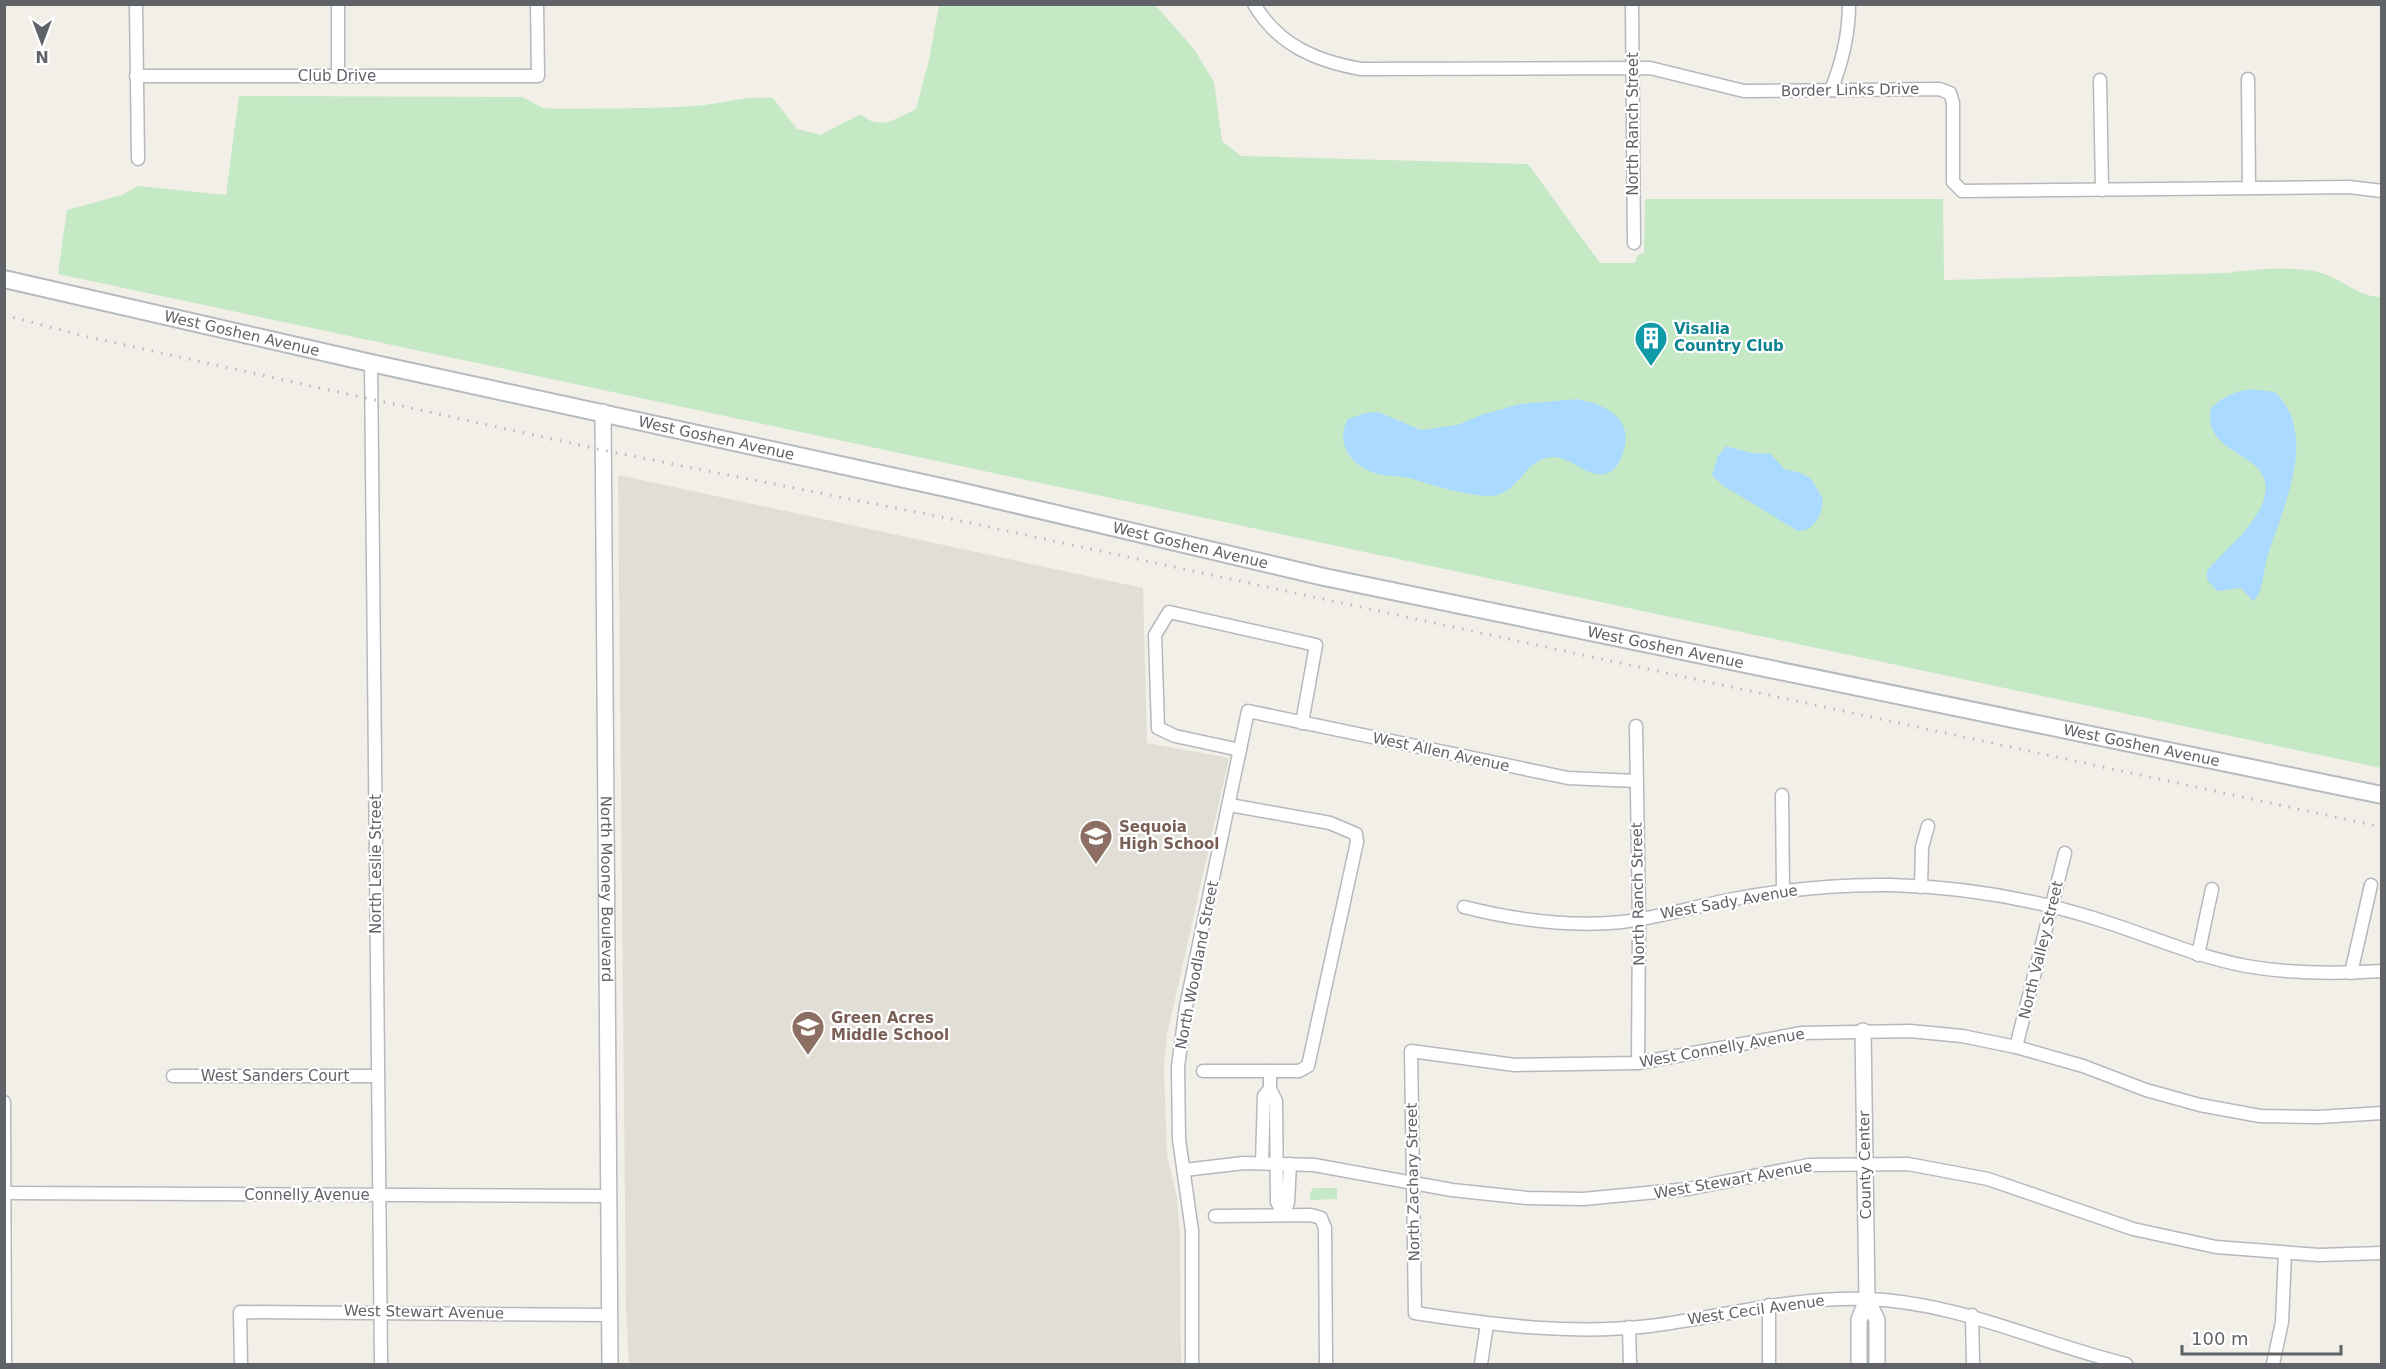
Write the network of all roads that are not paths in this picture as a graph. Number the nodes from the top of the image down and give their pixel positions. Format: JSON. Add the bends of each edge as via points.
{"nodes":[{"id":1,"x":136,"y":4,"type":"edge"},
{"id":2,"x":338,"y":4,"type":"edge"},
{"id":3,"x":537,"y":4,"type":"edge"},
{"id":4,"x":1254,"y":4,"type":"edge"},
{"id":5,"x":1632,"y":4,"type":"edge"},
{"id":6,"x":1850,"y":4,"type":"edge"},
{"id":7,"x":1632,"y":68,"type":"junction"},
{"id":8,"x":136,"y":76,"type":"junction"},
{"id":9,"x":338,"y":76,"type":"junction"},
{"id":10,"x":2248,"y":79,"type":"dead end"},
{"id":11,"x":2100,"y":80,"type":"dead end"},
{"id":12,"x":1831,"y":90,"type":"junction"},
{"id":13,"x":138,"y":159,"type":"dead end"},
{"id":14,"x":2249,"y":188,"type":"junction"},
{"id":15,"x":2102,"y":190,"type":"junction"},
{"id":16,"x":2382,"y":191,"type":"edge"},
{"id":17,"x":1634,"y":243,"type":"dead end"},
{"id":18,"x":4,"y":279,"type":"edge"},
{"id":19,"x":371,"y":363,"type":"junction"},
{"id":20,"x":603,"y":412,"type":"junction"},
{"id":21,"x":1248,"y":711,"type":"joint"},
{"id":22,"x":1302,"y":723,"type":"junction"},
{"id":23,"x":1636,"y":726,"type":"dead end"},
{"id":24,"x":1240,"y":750,"type":"junction"},
{"id":25,"x":1636,"y":781,"type":"junction"},
{"id":26,"x":1782,"y":795,"type":"dead end"},
{"id":27,"x":2382,"y":795,"type":"edge"},
{"id":28,"x":1230,"y":805,"type":"junction"},
{"id":29,"x":1928,"y":826,"type":"dead end"},
{"id":30,"x":2065,"y":854,"type":"dead end"},
{"id":31,"x":2371,"y":885,"type":"dead end"},
{"id":32,"x":1921,"y":886,"type":"junction"},
{"id":33,"x":2212,"y":889,"type":"dead end"},
{"id":34,"x":1783,"y":890,"type":"junction"},
{"id":35,"x":1464,"y":907,"type":"dead end"},
{"id":36,"x":2053,"y":907,"type":"junction"},
{"id":37,"x":1639,"y":919,"type":"junction"},
{"id":38,"x":2198,"y":955,"type":"junction"},
{"id":39,"x":2382,"y":971,"type":"edge"},
{"id":40,"x":2351,"y":973,"type":"junction"},
{"id":41,"x":1863,"y":1031,"type":"junction"},
{"id":42,"x":2016,"y":1047,"type":"junction"},
{"id":43,"x":1411,"y":1051,"type":"joint"},
{"id":44,"x":1638,"y":1063,"type":"junction"},
{"id":45,"x":1203,"y":1071,"type":"dead end"},
{"id":46,"x":1270,"y":1071,"type":"junction"},
{"id":47,"x":173,"y":1076,"type":"dead end"},
{"id":48,"x":377,"y":1076,"type":"junction"},
{"id":49,"x":1270,"y":1089,"type":"junction"},
{"id":50,"x":4,"y":1102,"type":"edge"},
{"id":51,"x":2382,"y":1113,"type":"edge"},
{"id":52,"x":1262,"y":1163,"type":"junction"},
{"id":53,"x":1283,"y":1163,"type":"junction"},
{"id":54,"x":1866,"y":1163,"type":"junction"},
{"id":55,"x":1184,"y":1170,"type":"junction"},
{"id":56,"x":1413,"y":1182,"type":"junction"},
{"id":57,"x":6,"y":1193,"type":"junction"},
{"id":58,"x":379,"y":1196,"type":"junction"},
{"id":59,"x":607,"y":1196,"type":"junction"},
{"id":60,"x":1284,"y":1215,"type":"junction"},
{"id":61,"x":1215,"y":1216,"type":"dead end"},
{"id":62,"x":2285,"y":1253,"type":"junction"},
{"id":63,"x":2382,"y":1253,"type":"edge"},
{"id":64,"x":1867,"y":1299,"type":"junction"},
{"id":65,"x":1769,"y":1305,"type":"junction"},
{"id":66,"x":380,"y":1311,"type":"junction"},
{"id":67,"x":1414,"y":1314,"type":"joint"},
{"id":68,"x":608,"y":1315,"type":"junction"},
{"id":69,"x":1972,"y":1316,"type":"junction"},
{"id":70,"x":1487,"y":1324,"type":"junction"},
{"id":71,"x":1629,"y":1327,"type":"junction"},
{"id":72,"x":5,"y":1365,"type":"edge"},
{"id":73,"x":241,"y":1365,"type":"edge"},
{"id":74,"x":381,"y":1365,"type":"edge"},
{"id":75,"x":610,"y":1365,"type":"edge"},
{"id":76,"x":1192,"y":1365,"type":"edge"},
{"id":77,"x":1326,"y":1365,"type":"edge"},
{"id":78,"x":1481,"y":1365,"type":"edge"},
{"id":79,"x":1630,"y":1365,"type":"edge"},
{"id":80,"x":1769,"y":1365,"type":"edge"},
{"id":81,"x":1859,"y":1365,"type":"edge"},
{"id":82,"x":1877,"y":1365,"type":"edge"},
{"id":83,"x":1973,"y":1365,"type":"edge"},
{"id":84,"x":2126,"y":1365,"type":"edge"},
{"id":85,"x":2273,"y":1365,"type":"edge"}],
"edges":[{"from":1,"to":8,"type":"street"},
{"from":2,"to":9,"type":"street"},
{"from":3,"to":9,"type":"street","name":"Club Drive","via":[[538,75]]},
{"from":4,"to":7,"type":"street","name":"Border Links Drive","via":[[1282,39],[1306,55],[1361,69]]},
{"from":5,"to":7,"type":"street","name":"North Ranch Street"},
{"from":6,"to":12,"type":"street","via":[[1844,51]]},
{"from":7,"to":12,"type":"street","name":"Border Links Drive","via":[[1650,68],[1744,91]]},
{"from":7,"to":17,"type":"street","name":"North Ranch Street"},
{"from":8,"to":9,"type":"street","name":"Club Drive"},
{"from":8,"to":13,"type":"street"},
{"from":10,"to":14,"type":"street"},
{"from":11,"to":15,"type":"street"},
{"from":12,"to":15,"type":"street","name":"Border Links Drive","via":[[1939,88],[1950,93],[1953,182],[1962,191]]},
{"from":14,"to":15,"type":"street","name":"Border Links Drive"},
{"from":14,"to":16,"type":"street","name":"Border Links Drive","via":[[2349,187]]},
{"from":18,"to":19,"type":"main road","name":"West Goshen Avenue"},
{"from":19,"to":20,"type":"main road","name":"West Goshen Avenue"},
{"from":19,"to":48,"type":"street","name":"North Leslie Street"},
{"from":20,"to":27,"type":"main road","name":"West Goshen Avenue","via":[[1335,579]]},
{"from":20,"to":59,"type":"street","name":"North Mooney Boulevard"},
{"from":21,"to":22,"type":"street","name":"West Allen Avenue"},
{"from":21,"to":24,"type":"street","name":"North Woodland Street"},
{"from":22,"to":24,"type":"street","via":[[1316,645],[1168,612],[1155,635],[1158,728],[1175,736]]},
{"from":22,"to":25,"type":"street","name":"West Allen Avenue","via":[[1568,778]]},
{"from":23,"to":25,"type":"street","name":"North Ranch Street"},
{"from":24,"to":28,"type":"street","name":"North Woodland Street"},
{"from":25,"to":37,"type":"street","name":"North Ranch Street"},
{"from":26,"to":34,"type":"street"},
{"from":28,"to":46,"type":"street","via":[[1330,824],[1356,834],[1308,1066],[1299,1071]]},
{"from":28,"to":55,"type":"street","name":"North Woodland Street","via":[[1181,1036],[1177,1095]]},
{"from":29,"to":32,"type":"street","via":[[1922,847]]},
{"from":30,"to":36,"type":"street","name":"North Valley Street"},
{"from":31,"to":40,"type":"street"},
{"from":32,"to":34,"type":"street","name":"West Sady Avenue"},
{"from":32,"to":36,"type":"street","name":"West Sady Avenue","via":[[1997,895]]},
{"from":33,"to":38,"type":"street"},
{"from":34,"to":37,"type":"street","name":"West Sady Avenue"},
{"from":35,"to":37,"type":"street","name":"West Sady Avenue","via":[[1540,921],[1585,924]]},
{"from":36,"to":38,"type":"street","name":"West Sady Avenue"},
{"from":36,"to":42,"type":"street","name":"North Valley Street"},
{"from":37,"to":44,"type":"street","name":"North Ranch Street"},
{"from":38,"to":40,"type":"street","name":"West Sady Avenue","via":[[2276,971]]},
{"from":39,"to":40,"type":"street","name":"West Sady Avenue"},
{"from":41,"to":42,"type":"street","name":"West Connelly Avenue","via":[[1962,1036]]},
{"from":41,"to":44,"type":"street","name":"West Connelly Avenue","via":[[1802,1033]]},
{"from":41,"to":54,"type":"street","name":"County Center"},
{"from":42,"to":51,"type":"street","name":"West Connelly Avenue","via":[[2083,1066],[2146,1090],[2250,1114]]},
{"from":43,"to":44,"type":"street","name":"West Connelly Avenue","via":[[1515,1065]]},
{"from":43,"to":56,"type":"street","name":"North Zachary Street"},
{"from":45,"to":46,"type":"street"},
{"from":46,"to":49,"type":"street"},
{"from":47,"to":48,"type":"street","name":"West Sanders Court"},
{"from":48,"to":58,"type":"street","name":"North Leslie Street"},
{"from":49,"to":52,"type":"street","via":[[1264,1096]]},
{"from":49,"to":53,"type":"street","via":[[1276,1101]]},
{"from":50,"to":57,"type":"street"},
{"from":52,"to":53,"type":"street","name":"West Stewart Avenue"},
{"from":52,"to":55,"type":"street","name":"West Stewart Avenue"},
{"from":53,"to":56,"type":"street","name":"West Stewart Avenue","via":[[1340,1168]]},
{"from":53,"to":60,"type":"street","via":[[1283,1193],[1277,1202]]},
{"from":54,"to":56,"type":"street","name":"West Stewart Avenue","via":[[1800,1167],[1688,1189],[1599,1198],[1496,1196]]},
{"from":54,"to":62,"type":"street","name":"West Stewart Avenue","via":[[1949,1170],[2026,1191],[2133,1229],[2216,1246]]},
{"from":54,"to":64,"type":"street","name":"County Center"},
{"from":55,"to":76,"type":"street","name":"North Woodland Street","via":[[1192,1231]]},
{"from":56,"to":67,"type":"street","name":"North Zachary Street"},
{"from":57,"to":58,"type":"street","name":"Connelly Avenue"},
{"from":57,"to":72,"type":"street"},
{"from":58,"to":59,"type":"street","name":"Connelly Avenue"},
{"from":58,"to":66,"type":"street","name":"North Leslie Street"},
{"from":59,"to":68,"type":"street","name":"North Mooney Boulevard"},
{"from":60,"to":61,"type":"street"},
{"from":60,"to":77,"type":"street","via":[[1311,1215],[1321,1218],[1325,1227]]},
{"from":62,"to":63,"type":"street","name":"West Stewart Avenue"},
{"from":62,"to":85,"type":"street","via":[[2282,1322]]},
{"from":64,"to":65,"type":"street","name":"West Cecil Avenue"},
{"from":64,"to":69,"type":"street","name":"West Cecil Avenue","via":[[1911,1303]]},
{"from":64,"to":81,"type":"street","name":"County Center","via":[[1859,1320]]},
{"from":64,"to":82,"type":"street","name":"County Center","via":[[1876,1320]]},
{"from":65,"to":71,"type":"street","name":"West Cecil Avenue"},
{"from":65,"to":80,"type":"street"},
{"from":66,"to":68,"type":"street","name":"West Stewart Avenue"},
{"from":66,"to":73,"type":"street","name":"West Stewart Avenue","via":[[240,1312]]},
{"from":66,"to":74,"type":"street","name":"North Leslie Street"},
{"from":67,"to":70,"type":"street","name":"West Cecil Avenue"},
{"from":68,"to":75,"type":"street","name":"North Mooney Boulevard"},
{"from":69,"to":83,"type":"street"},
{"from":69,"to":84,"type":"street","name":"West Cecil Avenue"},
{"from":70,"to":71,"type":"street","name":"West Cecil Avenue"},
{"from":70,"to":78,"type":"street"},
{"from":71,"to":79,"type":"street"}]}
